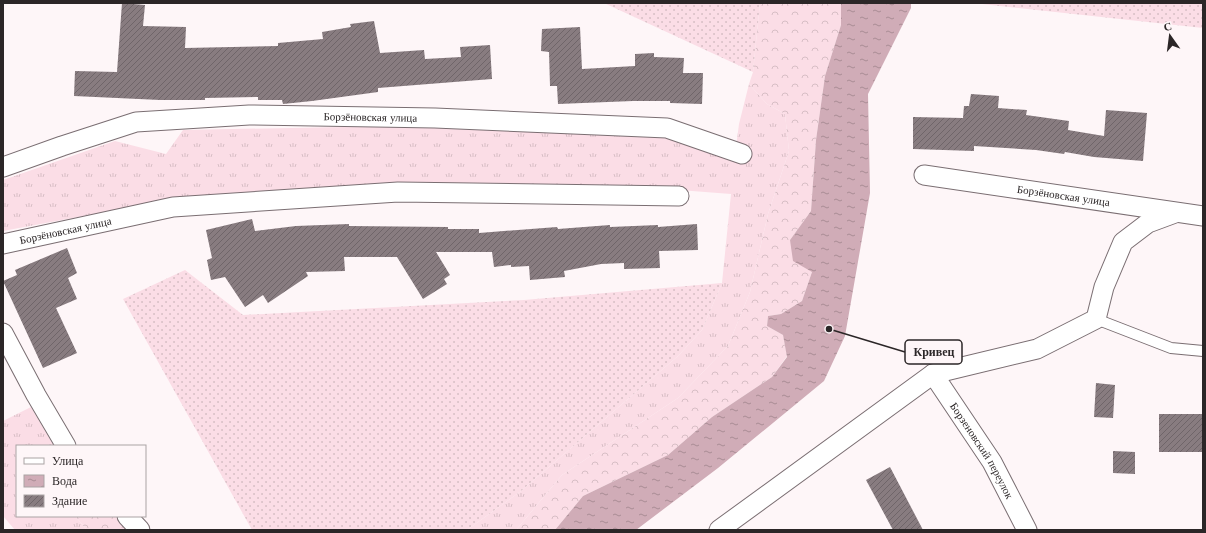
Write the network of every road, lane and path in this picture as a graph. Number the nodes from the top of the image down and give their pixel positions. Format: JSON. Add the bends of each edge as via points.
{"nodes":[{"id":1,"x":742,"y":154,"type":"dead end"},
{"id":2,"x":3,"y":167,"type":"edge"},
{"id":3,"x":924,"y":175,"type":"dead end"},
{"id":4,"x":679,"y":196,"type":"dead end"},
{"id":5,"x":1175,"y":213,"type":"junction"},
{"id":6,"x":1203,"y":216,"type":"edge"},
{"id":7,"x":3,"y":244,"type":"edge"},
{"id":8,"x":1096,"y":319,"type":"junction"},
{"id":9,"x":3,"y":333,"type":"edge"},
{"id":10,"x":1203,"y":351,"type":"edge"},
{"id":11,"x":933,"y":374,"type":"junction"},
{"id":12,"x":65,"y":445,"type":"edge"},
{"id":13,"x":128,"y":517,"type":"edge"},
{"id":14,"x":140,"y":530,"type":"edge"},
{"id":15,"x":719,"y":530,"type":"edge"},
{"id":16,"x":1027,"y":530,"type":"edge"}],
"edges":[{"from":1,"to":2,"type":"street","name":"Борзёновская улица","via":[[667,128],[435,118],[249,115],[136,122]]},
{"from":3,"to":5,"type":"street","name":"Борзёновская улица"},
{"from":4,"to":7,"type":"street","name":"Борзёновская улица","via":[[398,192],[173,207]]},
{"from":5,"to":6,"type":"street","name":"Борзёновская улица"},
{"from":5,"to":8,"type":"street","via":[[1148,224],[1123,242],[1104,288]]},
{"from":8,"to":10,"type":"lane","via":[[1170,348]]},
{"from":8,"to":11,"type":"street","via":[[1037,349]]},
{"from":9,"to":12,"type":"street"},
{"from":11,"to":15,"type":"street"},
{"from":11,"to":16,"type":"street","name":"Борзеновский переулок","via":[[992,462]]},
{"from":13,"to":14,"type":"street"}]}
